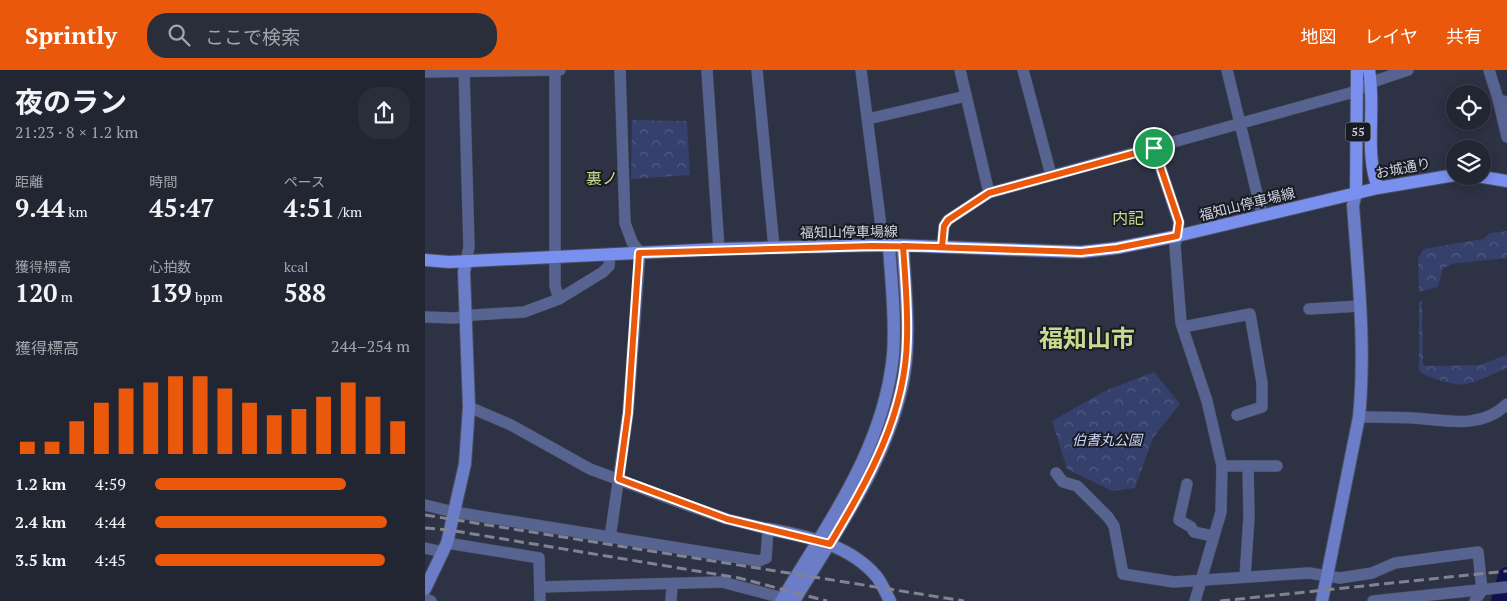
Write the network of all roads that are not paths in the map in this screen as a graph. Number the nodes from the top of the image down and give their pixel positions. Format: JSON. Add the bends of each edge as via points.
{"nodes":[{"id":1,"x":555,"y":70,"type":"edge"},
{"id":2,"x":560,"y":70,"type":"edge"},
{"id":3,"x":620,"y":70,"type":"edge"},
{"id":4,"x":707,"y":70,"type":"edge"},
{"id":5,"x":757,"y":70,"type":"edge"},
{"id":6,"x":861,"y":70,"type":"edge"},
{"id":7,"x":960,"y":70,"type":"edge"},
{"id":8,"x":1023,"y":70,"type":"edge"},
{"id":9,"x":1227,"y":70,"type":"edge"},
{"id":10,"x":1357,"y":70,"type":"edge"},
{"id":11,"x":1369,"y":70,"type":"edge"},
{"id":12,"x":1408,"y":70,"type":"edge"},
{"id":13,"x":1489,"y":70,"type":"edge"},
{"id":14,"x":464,"y":71,"type":"edge"},
{"id":15,"x":425,"y":72,"type":"edge"},
{"id":16,"x":1371,"y":83,"type":"junction"},
{"id":17,"x":1358,"y":89,"type":"junction"},
{"id":18,"x":966,"y":96,"type":"junction"},
{"id":19,"x":1498,"y":99,"type":"junction"},
{"id":20,"x":1507,"y":107,"type":"edge"},
{"id":21,"x":868,"y":119,"type":"junction"},
{"id":22,"x":1240,"y":124,"type":"junction"},
{"id":23,"x":1507,"y":137,"type":"edge"},
{"id":24,"x":1154,"y":148,"type":"junction"},
{"id":25,"x":1051,"y":176,"type":"junction"},
{"id":26,"x":1446,"y":177,"type":"edge"},
{"id":27,"x":1491,"y":178,"type":"edge"},
{"id":28,"x":1507,"y":181,"type":"edge"},
{"id":29,"x":1378,"y":188,"type":"junction"},
{"id":30,"x":989,"y":193,"type":"junction"},
{"id":31,"x":1356,"y":193,"type":"junction"},
{"id":32,"x":1262,"y":214,"type":"junction"},
{"id":33,"x":1177,"y":236,"type":"junction"},
{"id":34,"x":889,"y":245,"type":"junction"},
{"id":35,"x":903,"y":246,"type":"junction"},
{"id":36,"x":942,"y":247,"type":"junction"},
{"id":37,"x":774,"y":248,"type":"junction"},
{"id":38,"x":719,"y":249,"type":"junction"},
{"id":39,"x":639,"y":253,"type":"junction"},
{"id":40,"x":610,"y":254,"type":"junction"},
{"id":41,"x":556,"y":256,"type":"junction"},
{"id":42,"x":425,"y":260,"type":"edge"},
{"id":43,"x":466,"y":261,"type":"junction"},
{"id":44,"x":559,"y":299,"type":"junction"},
{"id":45,"x":1360,"y":306,"type":"junction"},
{"id":46,"x":1309,"y":309,"type":"dead end"},
{"id":47,"x":425,"y":317,"type":"edge"},
{"id":48,"x":466,"y":317,"type":"junction"},
{"id":49,"x":1183,"y":327,"type":"junction"},
{"id":50,"x":1507,"y":404,"type":"edge"},
{"id":51,"x":469,"y":407,"type":"junction"},
{"id":52,"x":1237,"y":414,"type":"dead end"},
{"id":53,"x":1359,"y":417,"type":"junction"},
{"id":54,"x":1222,"y":466,"type":"junction"},
{"id":55,"x":1249,"y":466,"type":"junction"},
{"id":56,"x":1277,"y":466,"type":"dead end"},
{"id":57,"x":1056,"y":473,"type":"dead end"},
{"id":58,"x":619,"y":479,"type":"junction"},
{"id":59,"x":1187,"y":484,"type":"dead end"},
{"id":60,"x":425,"y":505,"type":"edge"},
{"id":61,"x":454,"y":512,"type":"junction"},
{"id":62,"x":768,"y":529,"type":"junction"},
{"id":63,"x":1213,"y":536,"type":"junction"},
{"id":64,"x":610,"y":538,"type":"junction"},
{"id":65,"x":824,"y":542,"type":"junction"},
{"id":66,"x":445,"y":547,"type":"junction"},
{"id":67,"x":425,"y":548,"type":"edge"},
{"id":68,"x":1245,"y":577,"type":"junction"},
{"id":69,"x":1327,"y":577,"type":"junction"},
{"id":70,"x":1200,"y":581,"type":"junction"},
{"id":71,"x":672,"y":585,"type":"junction"},
{"id":72,"x":541,"y":587,"type":"junction"},
{"id":73,"x":1507,"y":587,"type":"edge"},
{"id":74,"x":425,"y":589,"type":"edge"},
{"id":75,"x":1487,"y":590,"type":"junction"},
{"id":76,"x":425,"y":599,"type":"edge"},
{"id":77,"x":1399,"y":599,"type":"edge"},
{"id":78,"x":791,"y":600,"type":"edge"},
{"id":79,"x":431,"y":601,"type":"edge"},
{"id":80,"x":540,"y":601,"type":"edge"},
{"id":81,"x":671,"y":601,"type":"edge"},
{"id":82,"x":890,"y":601,"type":"edge"},
{"id":83,"x":1195,"y":601,"type":"edge"},
{"id":84,"x":1322,"y":601,"type":"edge"},
{"id":85,"x":1373,"y":601,"type":"edge"},
{"id":86,"x":1475,"y":601,"type":"edge"}],
"edges":[{"from":1,"to":2,"type":"street"},
{"from":1,"to":14,"type":"street"},
{"from":1,"to":41,"type":"street"},
{"from":3,"to":39,"type":"street","via":[[625,223]]},
{"from":4,"to":38,"type":"street"},
{"from":5,"to":37,"type":"street"},
{"from":6,"to":21,"type":"street"},
{"from":7,"to":18,"type":"street"},
{"from":8,"to":25,"type":"street"},
{"from":9,"to":22,"type":"street"},
{"from":10,"to":17,"type":"main road","number":"55"},
{"from":11,"to":16,"type":"main road","number":"55"},
{"from":12,"to":16,"type":"street"},
{"from":13,"to":19,"type":"street"},
{"from":14,"to":15,"type":"street"},
{"from":14,"to":43,"type":"street","via":[[469,247]]},
{"from":16,"to":17,"type":"street"},
{"from":16,"to":29,"type":"main road","number":"55","via":[[1372,172]]},
{"from":16,"to":31,"type":"main road","number":"55","via":[[1365,109],[1363,174]]},
{"from":17,"to":22,"type":"street"},
{"from":17,"to":31,"type":"main road","number":"55"},
{"from":18,"to":21,"type":"street"},
{"from":18,"to":30,"type":"street"},
{"from":19,"to":20,"type":"street"},
{"from":19,"to":23,"type":"street"},
{"from":21,"to":34,"type":"street","via":[[882,234]]},
{"from":22,"to":24,"type":"street"},
{"from":22,"to":32,"type":"street"},
{"from":24,"to":25,"type":"street"},
{"from":24,"to":33,"type":"street","via":[[1179,222]]},
{"from":25,"to":30,"type":"street"},
{"from":26,"to":29,"type":"main road","name":"お城通り"},
{"from":27,"to":28,"type":"main road"},
{"from":29,"to":31,"type":"main road","name":"お城通り"},
{"from":30,"to":36,"type":"street","via":[[948,220],[944,226]]},
{"from":31,"to":32,"type":"main road","name":"福知山停車場線"},
{"from":31,"to":45,"type":"street","via":[[1353,205]]},
{"from":32,"to":33,"type":"main road","name":"福知山停車場線"},
{"from":33,"to":36,"type":"main road","name":"福知山停車場線","via":[[1081,252]]},
{"from":33,"to":49,"type":"street","via":[[1175,250]]},
{"from":34,"to":35,"type":"main road","name":"福知山停車場線"},
{"from":34,"to":37,"type":"main road","name":"福知山停車場線"},
{"from":34,"to":65,"type":"street","via":[[894,328],[887,392],[879,425]]},
{"from":35,"to":36,"type":"main road","name":"福知山停車場線"},
{"from":35,"to":65,"type":"street","via":[[907,338],[904,375],[897,404],[879,456]]},
{"from":37,"to":38,"type":"main road","name":"福知山停車場線"},
{"from":38,"to":39,"type":"main road","name":"福知山停車場線"},
{"from":39,"to":40,"type":"main road","name":"福知山停車場線"},
{"from":39,"to":58,"type":"street","via":[[628,413]]},
{"from":40,"to":41,"type":"main road","name":"福知山停車場線"},
{"from":40,"to":44,"type":"street","via":[[609,266],[603,272]]},
{"from":41,"to":43,"type":"main road","name":"福知山停車場線"},
{"from":41,"to":44,"type":"street","via":[[555,286]]},
{"from":42,"to":43,"type":"main road","name":"福知山停車場線"},
{"from":43,"to":48,"type":"street"},
{"from":44,"to":48,"type":"street","via":[[524,312]]},
{"from":45,"to":46,"type":"street"},
{"from":45,"to":53,"type":"street"},
{"from":47,"to":48,"type":"street"},
{"from":48,"to":51,"type":"street"},
{"from":49,"to":52,"type":"street","via":[[1250,314],[1262,383],[1262,407]]},
{"from":49,"to":54,"type":"street","via":[[1207,401]]},
{"from":50,"to":53,"type":"street","via":[[1498,414],[1462,423]]},
{"from":51,"to":58,"type":"street","via":[[511,425],[591,469]]},
{"from":51,"to":61,"type":"street","via":[[465,464]]},
{"from":53,"to":69,"type":"street"},
{"from":54,"to":55,"type":"street"},
{"from":54,"to":63,"type":"street","via":[[1221,512]]},
{"from":55,"to":56,"type":"street"},
{"from":55,"to":68,"type":"street"},
{"from":57,"to":70,"type":"street","via":[[1063,482],[1077,486],[1114,526],[1123,574],[1174,582]]},
{"from":58,"to":62,"type":"street","via":[[693,507]]},
{"from":58,"to":64,"type":"street"},
{"from":59,"to":63,"type":"street","via":[[1179,520],[1194,532]]},
{"from":60,"to":61,"type":"street"},
{"from":61,"to":64,"type":"street"},
{"from":61,"to":66,"type":"street"},
{"from":62,"to":64,"type":"street","via":[[766,558],[759,561]]},
{"from":62,"to":65,"type":"street"},
{"from":63,"to":70,"type":"street"},
{"from":65,"to":78,"type":"street"},
{"from":65,"to":82,"type":"street","via":[[844,550],[877,577]]},
{"from":66,"to":67,"type":"street"},
{"from":66,"to":72,"type":"street","via":[[539,558]]},
{"from":66,"to":74,"type":"street"},
{"from":68,"to":69,"type":"street","via":[[1309,573]]},
{"from":68,"to":70,"type":"street"},
{"from":69,"to":75,"type":"street","via":[[1372,574],[1395,563],[1478,552]]},
{"from":69,"to":84,"type":"street"},
{"from":70,"to":83,"type":"street"},
{"from":71,"to":72,"type":"street"},
{"from":71,"to":78,"type":"street","via":[[722,582]]},
{"from":71,"to":81,"type":"street"},
{"from":72,"to":80,"type":"street"},
{"from":73,"to":75,"type":"street"},
{"from":75,"to":77,"type":"street"},
{"from":75,"to":86,"type":"street"},
{"from":76,"to":79,"type":"street"},
{"from":77,"to":85,"type":"street"}]}
